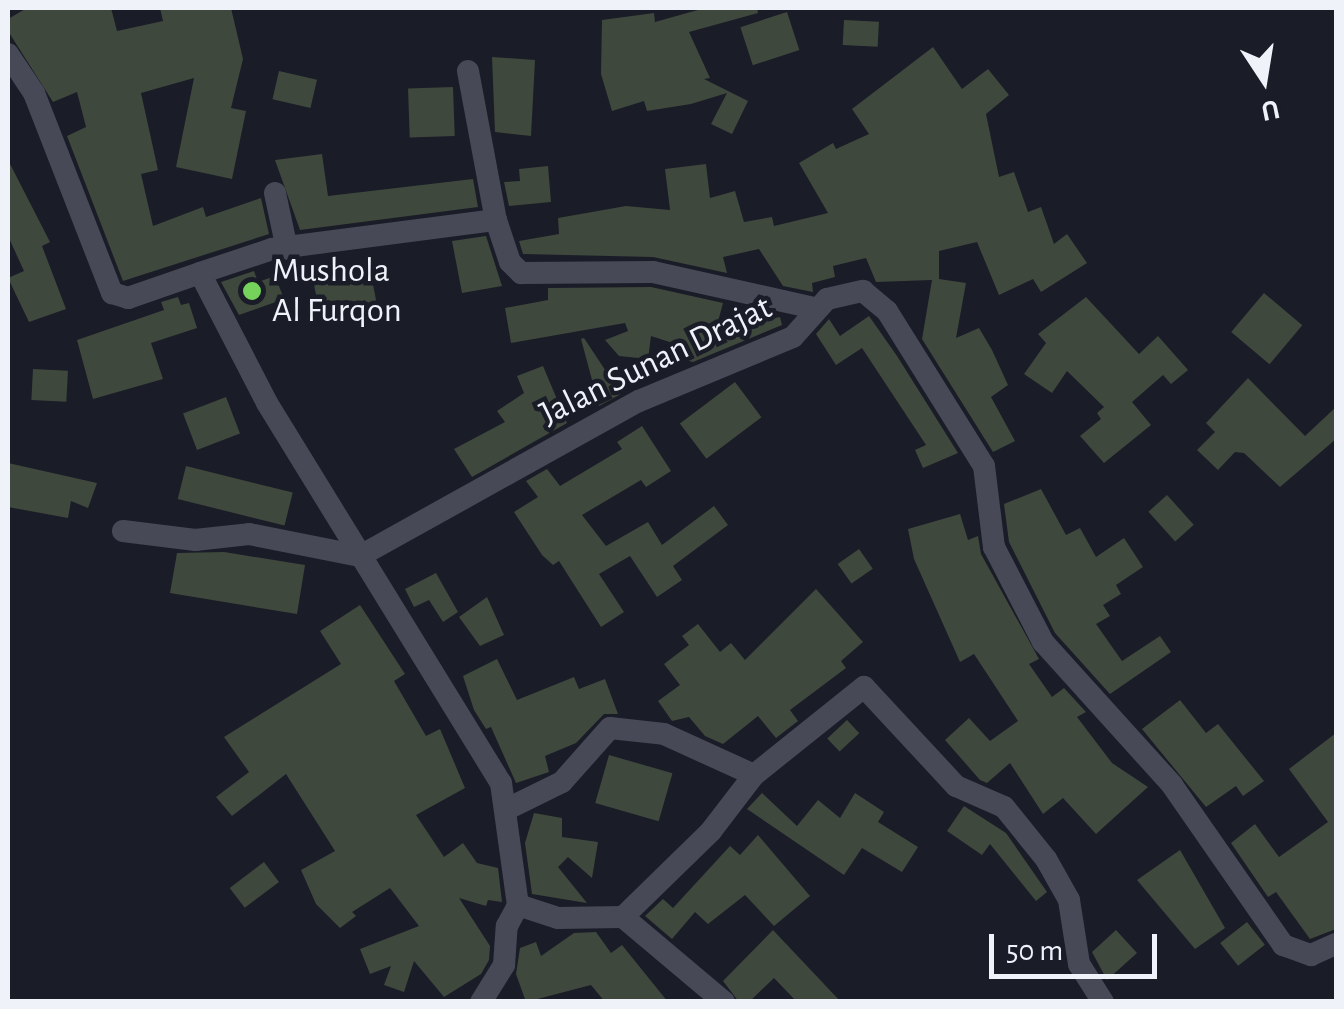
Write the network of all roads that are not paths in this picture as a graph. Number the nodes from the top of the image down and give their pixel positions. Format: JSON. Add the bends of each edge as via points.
{"nodes":[{"id":1,"x":8,"y":54,"type":"edge"},
{"id":2,"x":468,"y":71,"type":"dead end"},
{"id":3,"x":275,"y":193,"type":"dead end"},
{"id":4,"x":496,"y":220,"type":"junction"},
{"id":5,"x":286,"y":249,"type":"junction"},
{"id":6,"x":200,"y":273,"type":"junction"},
{"id":7,"x":814,"y":308,"type":"junction"},
{"id":8,"x":122,"y":530,"type":"dead end"},
{"id":9,"x":360,"y":556,"type":"junction"},
{"id":10,"x":754,"y":774,"type":"junction"},
{"id":11,"x":507,"y":810,"type":"junction"},
{"id":12,"x":518,"y":905,"type":"junction"},
{"id":13,"x":623,"y":918,"type":"junction"},
{"id":14,"x":1335,"y":947,"type":"edge"},
{"id":15,"x":481,"y":1002,"type":"edge"},
{"id":16,"x":724,"y":1002,"type":"edge"},
{"id":17,"x":1103,"y":1002,"type":"edge"}],
"edges":[{"from":1,"to":6,"type":"street","via":[[34,93],[112,293],[128,298]]},
{"from":2,"to":4,"type":"street"},
{"from":3,"to":5,"type":"street"},
{"from":4,"to":5,"type":"street"},
{"from":4,"to":7,"type":"street","via":[[510,262],[521,273],[652,272]]},
{"from":5,"to":6,"type":"street","via":[[247,254]]},
{"from":6,"to":9,"type":"street","via":[[267,403]]},
{"from":7,"to":9,"type":"street","name":"Jalan Sunan Drajat","via":[[793,337],[639,401]]},
{"from":7,"to":14,"type":"street","name":"Jalan Sunan Drajat","via":[[863,291],[887,311],[984,466],[994,546],[1043,642],[1172,786],[1284,945],[1311,955]]},
{"from":8,"to":9,"type":"street","via":[[196,540],[248,534]]},
{"from":9,"to":11,"type":"street","via":[[490,762]]},
{"from":10,"to":11,"type":"street","via":[[664,734],[610,728],[562,782]]},
{"from":10,"to":13,"type":"street","via":[[712,831]]},
{"from":10,"to":17,"type":"street","via":[[854,691],[868,688],[956,786],[1004,806],[1046,859],[1069,900],[1079,964]]},
{"from":11,"to":12,"type":"street","via":[[511,889]]},
{"from":12,"to":13,"type":"street","via":[[558,918]]},
{"from":12,"to":15,"type":"street","via":[[506,926],[504,965]]},
{"from":13,"to":16,"type":"street"}]}
